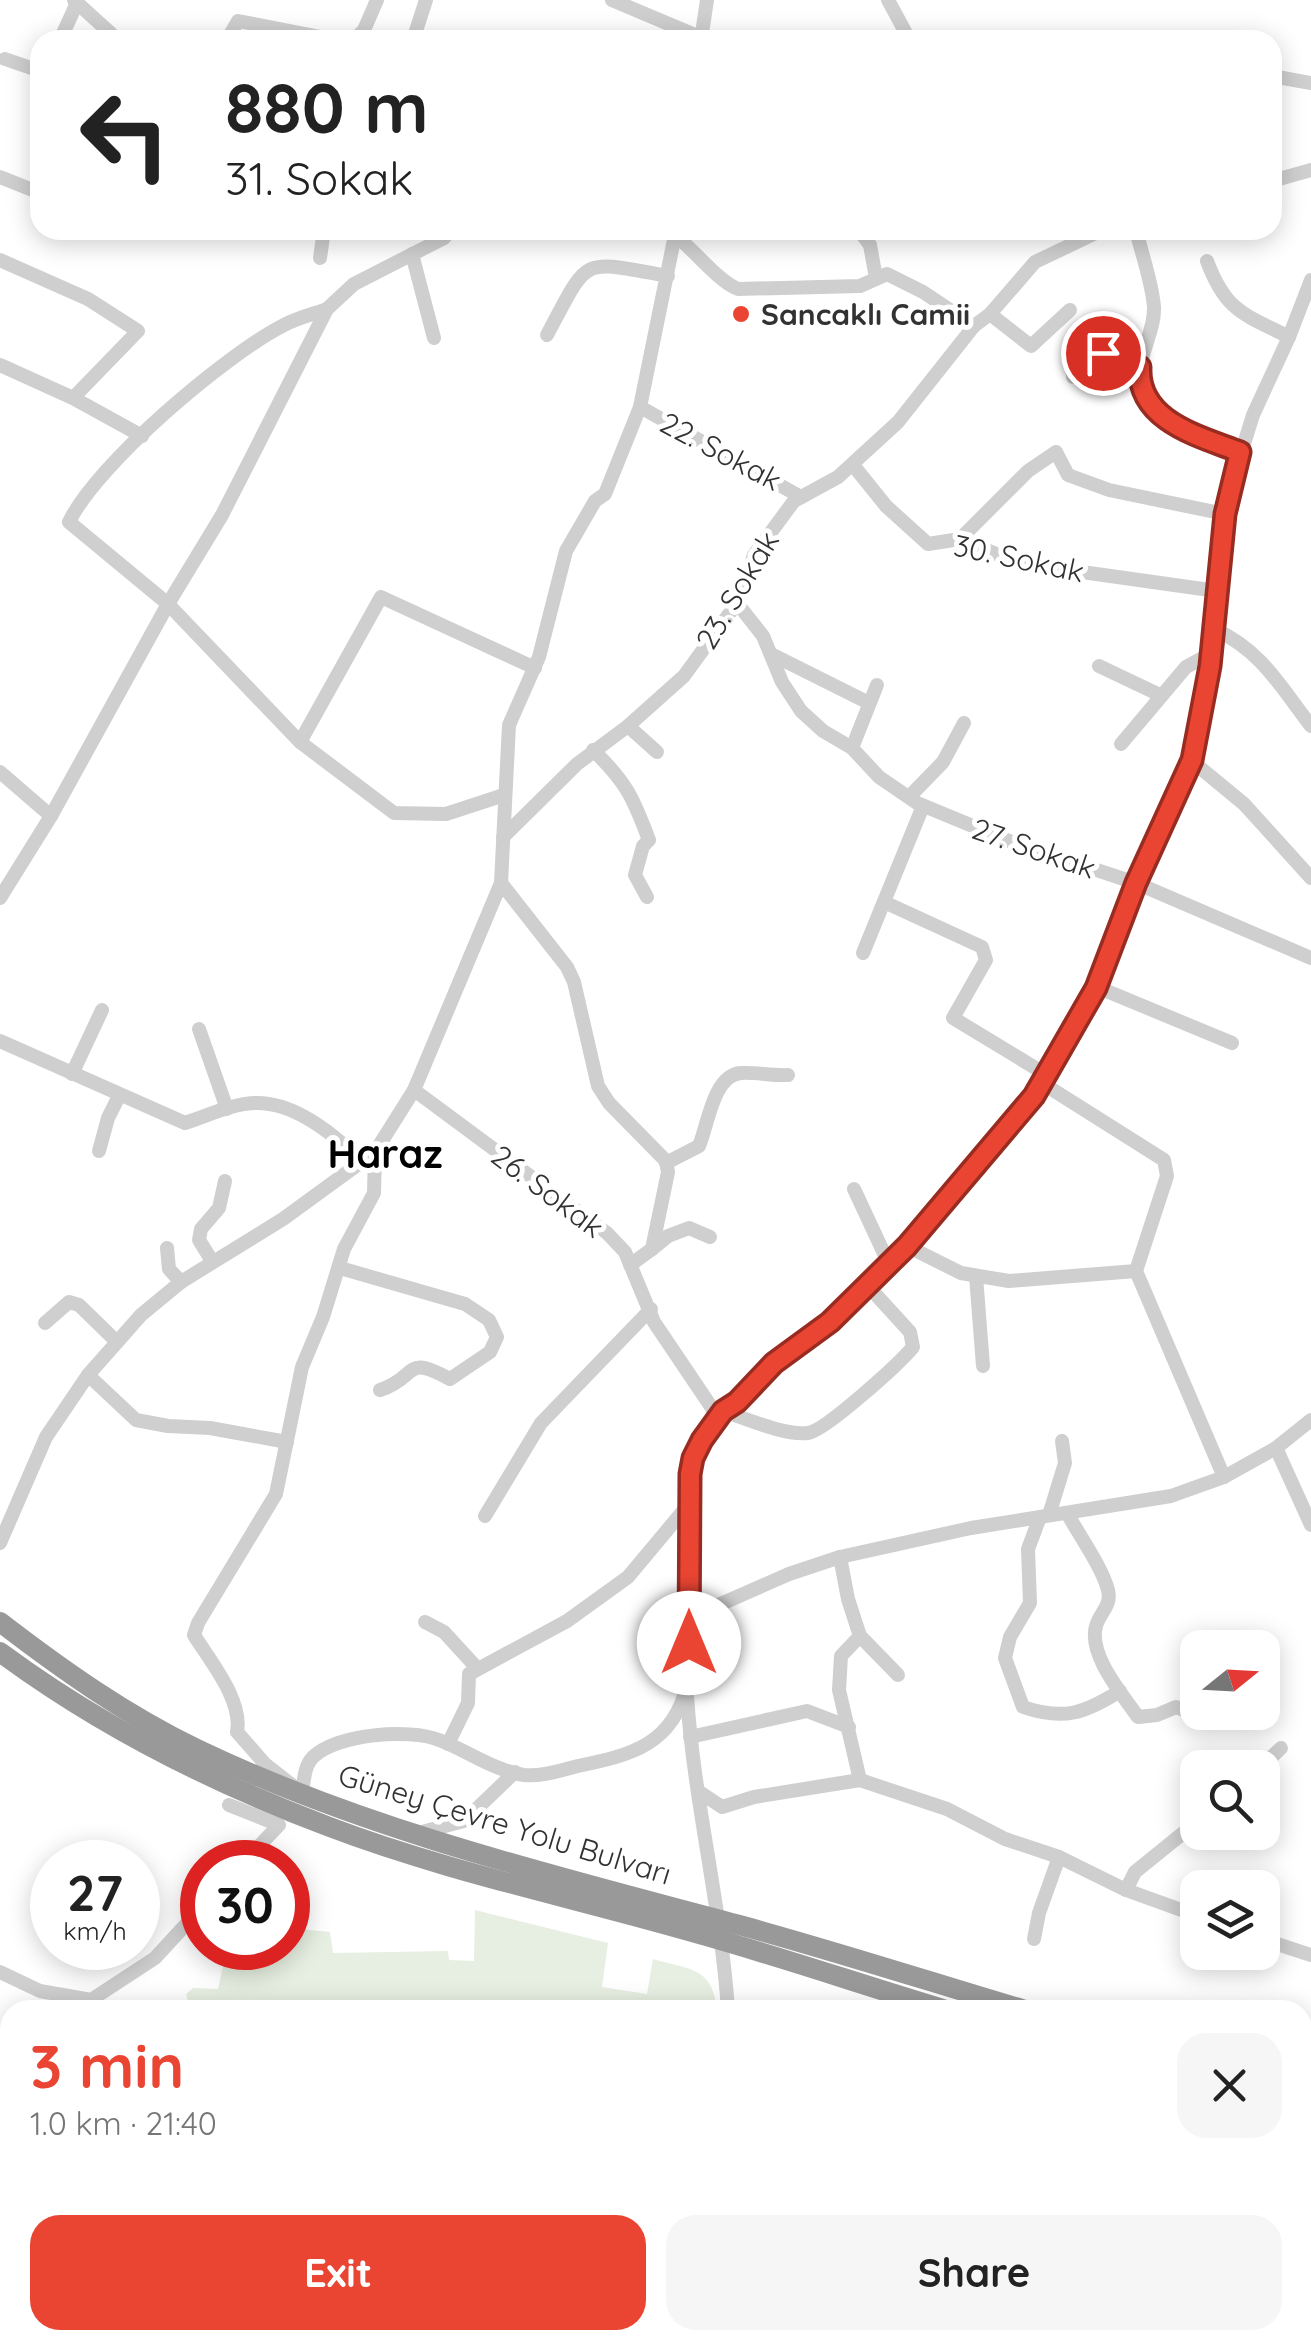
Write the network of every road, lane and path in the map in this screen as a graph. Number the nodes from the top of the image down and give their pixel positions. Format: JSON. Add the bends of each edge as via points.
{"nodes":[{"id":1,"x":377,"y":0,"type":"edge"},
{"id":2,"x":426,"y":0,"type":"edge"},
{"id":3,"x":612,"y":0,"type":"edge"},
{"id":4,"x":708,"y":0,"type":"edge"},
{"id":5,"x":888,"y":0,"type":"edge"},
{"id":6,"x":76,"y":2,"type":"edge"},
{"id":7,"x":64,"y":30,"type":"edge"},
{"id":8,"x":107,"y":30,"type":"edge"},
{"id":9,"x":233,"y":30,"type":"edge"},
{"id":10,"x":284,"y":30,"type":"edge"},
{"id":11,"x":361,"y":30,"type":"edge"},
{"id":12,"x":416,"y":30,"type":"edge"},
{"id":13,"x":680,"y":30,"type":"edge"},
{"id":14,"x":703,"y":30,"type":"edge"},
{"id":15,"x":903,"y":30,"type":"edge"},
{"id":16,"x":5,"y":59,"type":"dead end"},
{"id":17,"x":30,"y":68,"type":"edge"},
{"id":18,"x":1282,"y":78,"type":"edge"},
{"id":19,"x":1311,"y":83,"type":"edge"},
{"id":20,"x":1311,"y":170,"type":"edge"},
{"id":21,"x":0,"y":177,"type":"edge"},
{"id":22,"x":1282,"y":178,"type":"edge"},
{"id":23,"x":30,"y":189,"type":"edge"},
{"id":24,"x":323,"y":240,"type":"edge"},
{"id":25,"x":440,"y":240,"type":"edge"},
{"id":26,"x":674,"y":240,"type":"edge"},
{"id":27,"x":683,"y":240,"type":"edge"},
{"id":28,"x":866,"y":240,"type":"edge"},
{"id":29,"x":1081,"y":240,"type":"edge"},
{"id":30,"x":1138,"y":240,"type":"edge"},
{"id":31,"x":412,"y":254,"type":"junction"},
{"id":32,"x":320,"y":258,"type":"dead end"},
{"id":33,"x":0,"y":260,"type":"edge"},
{"id":34,"x":1207,"y":262,"type":"dead end"},
{"id":35,"x":668,"y":276,"type":"junction"},
{"id":36,"x":876,"y":278,"type":"junction"},
{"id":37,"x":1310,"y":284,"type":"edge"},
{"id":38,"x":327,"y":309,"type":"junction"},
{"id":39,"x":1070,"y":310,"type":"dead end"},
{"id":40,"x":990,"y":314,"type":"junction"},
{"id":41,"x":974,"y":326,"type":"junction"},
{"id":42,"x":548,"y":334,"type":"dead end"},
{"id":43,"x":1290,"y":337,"type":"junction"},
{"id":44,"x":434,"y":338,"type":"dead end"},
{"id":45,"x":0,"y":366,"type":"edge"},
{"id":46,"x":1140,"y":367,"type":"junction"},
{"id":47,"x":1073,"y":377,"type":"dead end"},
{"id":48,"x":73,"y":398,"type":"junction"},
{"id":49,"x":640,"y":407,"type":"junction"},
{"id":50,"x":142,"y":436,"type":"junction"},
{"id":51,"x":1240,"y":452,"type":"junction"},
{"id":52,"x":854,"y":465,"type":"junction"},
{"id":53,"x":801,"y":497,"type":"junction"},
{"id":54,"x":1225,"y":514,"type":"junction"},
{"id":55,"x":960,"y":539,"type":"junction"},
{"id":56,"x":1217,"y":592,"type":"junction"},
{"id":57,"x":737,"y":603,"type":"junction"},
{"id":58,"x":168,"y":604,"type":"junction"},
{"id":59,"x":1214,"y":629,"type":"junction"},
{"id":60,"x":1212,"y":653,"type":"junction"},
{"id":61,"x":773,"y":655,"type":"junction"},
{"id":62,"x":1098,"y":666,"type":"dead end"},
{"id":63,"x":535,"y":668,"type":"junction"},
{"id":64,"x":877,"y":685,"type":"dead end"},
{"id":65,"x":1160,"y":695,"type":"junction"},
{"id":66,"x":869,"y":703,"type":"junction"},
{"id":67,"x":964,"y":723,"type":"dead end"},
{"id":68,"x":628,"y":726,"type":"junction"},
{"id":69,"x":1311,"y":726,"type":"edge"},
{"id":70,"x":300,"y":742,"type":"junction"},
{"id":71,"x":1120,"y":744,"type":"dead end"},
{"id":72,"x":852,"y":748,"type":"junction"},
{"id":73,"x":593,"y":750,"type":"junction"},
{"id":74,"x":657,"y":752,"type":"dead end"},
{"id":75,"x":1192,"y":760,"type":"junction"},
{"id":76,"x":0,"y":772,"type":"edge"},
{"id":77,"x":504,"y":795,"type":"junction"},
{"id":78,"x":908,"y":798,"type":"junction"},
{"id":79,"x":923,"y":806,"type":"junction"},
{"id":80,"x":51,"y":816,"type":"junction"},
{"id":81,"x":503,"y":837,"type":"junction"},
{"id":82,"x":1311,"y":878,"type":"edge"},
{"id":83,"x":5,"y":879,"type":"edge"},
{"id":84,"x":501,"y":883,"type":"junction"},
{"id":85,"x":1136,"y":883,"type":"junction"},
{"id":86,"x":647,"y":897,"type":"dead end"},
{"id":87,"x":0,"y":898,"type":"edge"},
{"id":88,"x":884,"y":902,"type":"junction"},
{"id":89,"x":863,"y":953,"type":"dead end"},
{"id":90,"x":1311,"y":958,"type":"edge"},
{"id":91,"x":1096,"y":988,"type":"junction"},
{"id":92,"x":102,"y":1010,"type":"dead end"},
{"id":93,"x":199,"y":1029,"type":"dead end"},
{"id":94,"x":0,"y":1041,"type":"edge"},
{"id":95,"x":1232,"y":1043,"type":"dead end"},
{"id":96,"x":72,"y":1074,"type":"junction"},
{"id":97,"x":788,"y":1075,"type":"dead end"},
{"id":98,"x":1045,"y":1079,"type":"junction"},
{"id":99,"x":414,"y":1090,"type":"junction"},
{"id":100,"x":120,"y":1096,"type":"junction"},
{"id":101,"x":227,"y":1109,"type":"junction"},
{"id":102,"x":100,"y":1151,"type":"dead end"},
{"id":103,"x":375,"y":1152,"type":"junction"},
{"id":104,"x":362,"y":1162,"type":"junction"},
{"id":105,"x":666,"y":1163,"type":"junction"},
{"id":106,"x":224,"y":1181,"type":"dead end"},
{"id":107,"x":854,"y":1189,"type":"dead end"},
{"id":108,"x":710,"y":1236,"type":"dead end"},
{"id":109,"x":907,"y":1246,"type":"junction"},
{"id":110,"x":168,"y":1248,"type":"dead end"},
{"id":111,"x":652,"y":1249,"type":"junction"},
{"id":112,"x":212,"y":1261,"type":"junction"},
{"id":113,"x":889,"y":1264,"type":"junction"},
{"id":114,"x":630,"y":1265,"type":"junction"},
{"id":115,"x":340,"y":1268,"type":"junction"},
{"id":116,"x":1136,"y":1271,"type":"junction"},
{"id":117,"x":976,"y":1276,"type":"junction"},
{"id":118,"x":181,"y":1282,"type":"junction"},
{"id":119,"x":868,"y":1286,"type":"junction"},
{"id":120,"x":652,"y":1309,"type":"junction"},
{"id":121,"x":45,"y":1324,"type":"dead end"},
{"id":122,"x":117,"y":1342,"type":"junction"},
{"id":123,"x":983,"y":1366,"type":"dead end"},
{"id":124,"x":88,"y":1375,"type":"junction"},
{"id":125,"x":380,"y":1390,"type":"dead end"},
{"id":126,"x":721,"y":1414,"type":"junction"},
{"id":127,"x":1311,"y":1420,"type":"edge"},
{"id":128,"x":1062,"y":1440,"type":"dead end"},
{"id":129,"x":288,"y":1442,"type":"junction"},
{"id":130,"x":1276,"y":1448,"type":"junction"},
{"id":131,"x":1224,"y":1478,"type":"junction"},
{"id":132,"x":689,"y":1504,"type":"junction"},
{"id":133,"x":1068,"y":1513,"type":"junction"},
{"id":134,"x":486,"y":1516,"type":"dead end"},
{"id":135,"x":1045,"y":1516,"type":"junction"},
{"id":136,"x":1311,"y":1524,"type":"edge"},
{"id":137,"x":0,"y":1543,"type":"edge"},
{"id":138,"x":840,"y":1558,"type":"junction"},
{"id":139,"x":689,"y":1618,"type":"junction"},
{"id":140,"x":0,"y":1622,"type":"edge"},
{"id":141,"x":425,"y":1622,"type":"dead end"},
{"id":142,"x":860,"y":1636,"type":"junction"},
{"id":143,"x":0,"y":1652,"type":"edge"},
{"id":144,"x":477,"y":1668,"type":"junction"},
{"id":145,"x":898,"y":1675,"type":"dead end"},
{"id":146,"x":686,"y":1685,"type":"junction"},
{"id":147,"x":1120,"y":1690,"type":"junction"},
{"id":148,"x":1180,"y":1709,"type":"edge"},
{"id":149,"x":849,"y":1727,"type":"junction"},
{"id":150,"x":690,"y":1737,"type":"junction"},
{"id":151,"x":448,"y":1744,"type":"junction"},
{"id":152,"x":515,"y":1772,"type":"junction"},
{"id":153,"x":860,"y":1780,"type":"junction"},
{"id":154,"x":698,"y":1791,"type":"junction"},
{"id":155,"x":302,"y":1793,"type":"junction"},
{"id":156,"x":229,"y":1805,"type":"dead end"},
{"id":157,"x":418,"y":1833,"type":"junction"},
{"id":158,"x":1180,"y":1836,"type":"edge"},
{"id":159,"x":265,"y":1840,"type":"edge"},
{"id":160,"x":1060,"y":1857,"type":"junction"},
{"id":161,"x":1126,"y":1890,"type":"junction"},
{"id":162,"x":1180,"y":1910,"type":"edge"},
{"id":163,"x":718,"y":1920,"type":"junction"},
{"id":164,"x":180,"y":1932,"type":"edge"},
{"id":165,"x":1034,"y":1939,"type":"dead end"},
{"id":166,"x":724,"y":1941,"type":"junction"},
{"id":167,"x":1280,"y":1945,"type":"edge"},
{"id":168,"x":1311,"y":1956,"type":"edge"},
{"id":169,"x":0,"y":1972,"type":"edge"},
{"id":170,"x":67,"y":2000,"type":"edge"},
{"id":171,"x":91,"y":2000,"type":"edge"},
{"id":172,"x":727,"y":2000,"type":"edge"},
{"id":173,"x":914,"y":2000,"type":"edge"},
{"id":174,"x":992,"y":2000,"type":"edge"}],
"edges":[{"from":1,"to":11,"type":"street"},
{"from":2,"to":12,"type":"street"},
{"from":3,"to":13,"type":"street"},
{"from":4,"to":14,"type":"street"},
{"from":5,"to":15,"type":"street"},
{"from":6,"to":7,"type":"street"},
{"from":6,"to":8,"type":"street"},
{"from":9,"to":10,"type":"street","via":[[238,21]]},
{"from":16,"to":17,"type":"street"},
{"from":18,"to":19,"type":"street"},
{"from":20,"to":22,"type":"street"},
{"from":21,"to":23,"type":"street"},
{"from":24,"to":32,"type":"street"},
{"from":25,"to":31,"type":"street"},
{"from":26,"to":35,"type":"street"},
{"from":27,"to":36,"type":"street","via":[[738,290],[860,286]]},
{"from":28,"to":36,"type":"street"},
{"from":29,"to":40,"type":"street","name":"23. Sokak","via":[[1034,262]]},
{"from":30,"to":46,"type":"street","via":[[1154,306]]},
{"from":31,"to":38,"type":"street","via":[[354,284]]},
{"from":31,"to":44,"type":"street"},
{"from":33,"to":48,"type":"street","via":[[88,298],[138,331]]},
{"from":34,"to":43,"type":"street","via":[[1220,294],[1236,309]]},
{"from":35,"to":42,"type":"street","via":[[591,266],[579,275]]},
{"from":35,"to":49,"type":"street"},
{"from":36,"to":41,"type":"street","via":[[888,274]]},
{"from":37,"to":43,"type":"street"},
{"from":38,"to":50,"type":"street","via":[[240,352]]},
{"from":38,"to":58,"type":"street","via":[[231,498]]},
{"from":39,"to":40,"type":"street","via":[[1032,346]]},
{"from":40,"to":41,"type":"street","name":"23. Sokak"},
{"from":41,"to":52,"type":"street","name":"23. Sokak","via":[[898,422]]},
{"from":43,"to":51,"type":"street"},
{"from":45,"to":48,"type":"street"},
{"from":46,"to":47,"type":"street","via":[[1094,354]]},
{"from":46,"to":51,"type":"street","via":[[1144,395],[1162,417]]},
{"from":48,"to":50,"type":"street"},
{"from":49,"to":53,"type":"street","name":"22. Sokak"},
{"from":49,"to":63,"type":"street","via":[[606,494],[595,501],[562,561]]},
{"from":50,"to":58,"type":"street","via":[[107,469],[70,522]]},
{"from":51,"to":54,"type":"street"},
{"from":52,"to":53,"type":"street","name":"23. Sokak"},
{"from":52,"to":55,"type":"street","name":"30. Sokak","via":[[928,544]]},
{"from":53,"to":57,"type":"street","name":"23. Sokak","via":[[754,555]]},
{"from":54,"to":55,"type":"street","via":[[1108,490],[1068,475],[1056,452]]},
{"from":54,"to":56,"type":"street"},
{"from":55,"to":56,"type":"street","name":"30. Sokak","via":[[1018,563]]},
{"from":56,"to":59,"type":"street"},
{"from":57,"to":61,"type":"street","name":"27. Sokak"},
{"from":57,"to":68,"type":"street","name":"23. Sokak","via":[[684,676]]},
{"from":58,"to":70,"type":"street"},
{"from":58,"to":80,"type":"street"},
{"from":59,"to":60,"type":"street"},
{"from":59,"to":69,"type":"street","via":[[1257,655]]},
{"from":60,"to":65,"type":"street","via":[[1186,667]]},
{"from":60,"to":75,"type":"street"},
{"from":61,"to":66,"type":"street"},
{"from":61,"to":72,"type":"street","name":"27. Sokak","via":[[801,711]]},
{"from":62,"to":65,"type":"street"},
{"from":63,"to":70,"type":"street","via":[[381,598]]},
{"from":63,"to":77,"type":"street","via":[[509,725]]},
{"from":64,"to":66,"type":"street"},
{"from":65,"to":71,"type":"street"},
{"from":66,"to":72,"type":"street"},
{"from":67,"to":78,"type":"street","via":[[943,762]]},
{"from":68,"to":73,"type":"street","name":"23. Sokak"},
{"from":68,"to":74,"type":"street"},
{"from":70,"to":77,"type":"street","via":[[394,813],[446,814]]},
{"from":72,"to":78,"type":"street","name":"27. Sokak"},
{"from":73,"to":81,"type":"street","name":"23. Sokak"},
{"from":73,"to":86,"type":"street","via":[[621,776],[640,816],[648,840],[635,875]]},
{"from":75,"to":82,"type":"street","via":[[1244,804]]},
{"from":75,"to":85,"type":"street"},
{"from":76,"to":80,"type":"street"},
{"from":77,"to":81,"type":"street"},
{"from":78,"to":79,"type":"street","name":"27. Sokak"},
{"from":79,"to":85,"type":"street","name":"27. Sokak"},
{"from":79,"to":88,"type":"street"},
{"from":80,"to":83,"type":"street"},
{"from":81,"to":84,"type":"street"},
{"from":83,"to":87,"type":"street"},
{"from":84,"to":99,"type":"street"},
{"from":84,"to":105,"type":"street","via":[[567,967],[598,1086]]},
{"from":85,"to":90,"type":"street","name":"27. Sokak"},
{"from":85,"to":91,"type":"street"},
{"from":88,"to":89,"type":"street"},
{"from":88,"to":98,"type":"street","via":[[985,952],[953,1014]]},
{"from":91,"to":95,"type":"street"},
{"from":91,"to":98,"type":"street"},
{"from":92,"to":96,"type":"street"},
{"from":93,"to":101,"type":"street"},
{"from":94,"to":96,"type":"street"},
{"from":96,"to":100,"type":"street"},
{"from":97,"to":105,"type":"street","via":[[728,1078],[699,1146]]},
{"from":98,"to":109,"type":"street"},
{"from":98,"to":116,"type":"street","via":[[1164,1160],[1166,1176]]},
{"from":99,"to":103,"type":"street"},
{"from":99,"to":114,"type":"street","name":"26. Sokak","via":[[607,1234]]},
{"from":100,"to":101,"type":"street","via":[[185,1123]]},
{"from":100,"to":102,"type":"street"},
{"from":101,"to":104,"type":"street","via":[[277,1105],[333,1134]]},
{"from":103,"to":104,"type":"street"},
{"from":103,"to":115,"type":"street","via":[[374,1193]]},
{"from":104,"to":112,"type":"street"},
{"from":105,"to":111,"type":"street"},
{"from":106,"to":112,"type":"street","via":[[219,1208],[199,1240]]},
{"from":107,"to":113,"type":"street"},
{"from":108,"to":111,"type":"street","via":[[689,1228]]},
{"from":109,"to":113,"type":"street"},
{"from":109,"to":117,"type":"street"},
{"from":110,"to":118,"type":"street","via":[[169,1270]]},
{"from":111,"to":114,"type":"street"},
{"from":112,"to":118,"type":"street"},
{"from":113,"to":119,"type":"street"},
{"from":114,"to":120,"type":"street","name":"26. Sokak"},
{"from":115,"to":125,"type":"street","via":[[465,1304],[489,1320],[497,1337],[490,1352],[450,1379],[420,1366]]},
{"from":115,"to":129,"type":"street","via":[[302,1367]]},
{"from":116,"to":117,"type":"street","via":[[1008,1281]]},
{"from":116,"to":131,"type":"street"},
{"from":117,"to":123,"type":"street"},
{"from":118,"to":122,"type":"street"},
{"from":119,"to":126,"type":"street"},
{"from":119,"to":126,"type":"street","via":[[910,1332],[912,1347],[842,1412],[808,1433]]},
{"from":120,"to":126,"type":"street","name":"26. Sokak","via":[[666,1341]]},
{"from":120,"to":134,"type":"street","via":[[542,1423]]},
{"from":121,"to":122,"type":"street","via":[[69,1302]]},
{"from":122,"to":124,"type":"street"},
{"from":124,"to":129,"type":"street","via":[[136,1420]]},
{"from":124,"to":137,"type":"street","via":[[46,1437]]},
{"from":126,"to":132,"type":"street","via":[[693,1458]]},
{"from":127,"to":130,"type":"street"},
{"from":128,"to":135,"type":"street","via":[[1065,1463]]},
{"from":129,"to":155,"type":"street","via":[[276,1494],[194,1635],[233,1704],[236,1732]]},
{"from":130,"to":131,"type":"street"},
{"from":130,"to":136,"type":"street"},
{"from":131,"to":133,"type":"street","via":[[1171,1496]]},
{"from":132,"to":139,"type":"street"},
{"from":132,"to":144,"type":"street","via":[[628,1577],[567,1621]]},
{"from":133,"to":135,"type":"street"},
{"from":133,"to":147,"type":"street","via":[[1108,1589],[1109,1604],[1096,1627],[1097,1651]]},
{"from":135,"to":138,"type":"street"},
{"from":135,"to":147,"type":"street","via":[[1028,1550],[1030,1603],[1004,1658],[1022,1706],[1064,1715],[1092,1709]]},
{"from":138,"to":139,"type":"street"},
{"from":138,"to":142,"type":"street"},
{"from":139,"to":146,"type":"street"},
{"from":140,"to":155,"type":"highway","name":"Güney Çevre Yolu Bulvarı","via":[[137,1716]]},
{"from":141,"to":144,"type":"street","via":[[444,1632]]},
{"from":142,"to":145,"type":"street"},
{"from":142,"to":149,"type":"street","via":[[840,1656],[839,1690]]},
{"from":143,"to":166,"type":"highway","name":"Güney Çevre Yolu Bulvarı","via":[[123,1734],[327,1827]]},
{"from":144,"to":151,"type":"street","via":[[469,1674],[468,1703]]},
{"from":146,"to":150,"type":"street"},
{"from":146,"to":152,"type":"street","via":[[676,1715],[644,1746],[540,1774]]},
{"from":147,"to":148,"type":"street","via":[[1138,1717]]},
{"from":149,"to":150,"type":"street","via":[[807,1711]]},
{"from":149,"to":153,"type":"street"},
{"from":150,"to":154,"type":"street"},
{"from":151,"to":152,"type":"street"},
{"from":151,"to":155,"type":"street","via":[[421,1736],[346,1739],[313,1757]]},
{"from":152,"to":157,"type":"street","via":[[464,1821]]},
{"from":153,"to":154,"type":"street","via":[[722,1807]]},
{"from":153,"to":160,"type":"street"},
{"from":154,"to":163,"type":"street"},
{"from":155,"to":157,"type":"highway","name":"Güney Çevre Yolu Bulvarı"},
{"from":156,"to":159,"type":"street","via":[[279,1825]]},
{"from":157,"to":163,"type":"highway","name":"Güney Çevre Yolu Bulvarı"},
{"from":158,"to":161,"type":"street","via":[[1135,1872]]},
{"from":160,"to":161,"type":"street"},
{"from":160,"to":165,"type":"street"},
{"from":161,"to":162,"type":"street"},
{"from":163,"to":166,"type":"street"},
{"from":163,"to":174,"type":"highway","name":"Güney Çevre Yolu Bulvarı"},
{"from":164,"to":171,"type":"street","via":[[156,1958]]},
{"from":166,"to":172,"type":"street"},
{"from":166,"to":173,"type":"highway","name":"Güney Çevre Yolu Bulvarı"},
{"from":167,"to":168,"type":"street"},
{"from":169,"to":170,"type":"street"}]}
